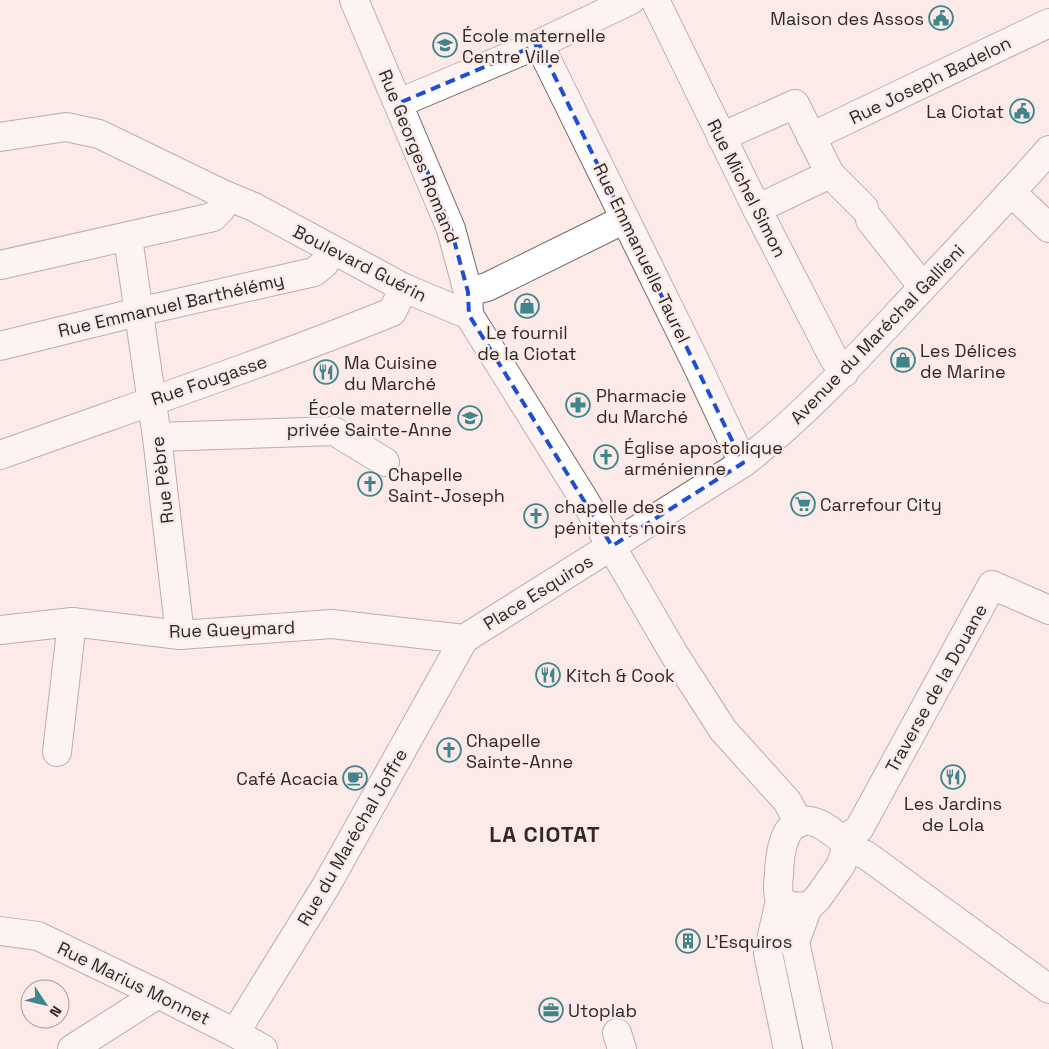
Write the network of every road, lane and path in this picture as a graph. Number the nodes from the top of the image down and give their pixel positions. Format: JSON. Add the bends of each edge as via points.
{"nodes":[{"id":1,"x":354,"y":0,"type":"edge"},
{"id":2,"x":631,"y":0,"type":"edge"},
{"id":3,"x":655,"y":0,"type":"edge"},
{"id":4,"x":1049,"y":23,"type":"edge"},
{"id":5,"x":539,"y":44,"type":"junction"},
{"id":6,"x":399,"y":102,"type":"junction"},
{"id":7,"x":811,"y":136,"type":"junction"},
{"id":8,"x":0,"y":137,"type":"edge"},
{"id":9,"x":721,"y":138,"type":"junction"},
{"id":10,"x":1049,"y":150,"type":"edge"},
{"id":11,"x":830,"y":174,"type":"junction"},
{"id":12,"x":1012,"y":192,"type":"junction"},
{"id":13,"x":227,"y":196,"type":"junction"},
{"id":14,"x":757,"y":209,"type":"junction"},
{"id":15,"x":625,"y":219,"type":"junction"},
{"id":16,"x":1049,"y":228,"type":"edge"},
{"id":17,"x":130,"y":236,"type":"junction"},
{"id":18,"x":333,"y":250,"type":"junction"},
{"id":19,"x":0,"y":265,"type":"edge"},
{"id":20,"x":923,"y":287,"type":"junction"},
{"id":21,"x":404,"y":288,"type":"junction"},
{"id":22,"x":468,"y":304,"type":"junction"},
{"id":23,"x":138,"y":312,"type":"junction"},
{"id":24,"x":0,"y":346,"type":"edge"},
{"id":25,"x":844,"y":372,"type":"junction"},
{"id":26,"x":151,"y":400,"type":"junction"},
{"id":27,"x":157,"y":437,"type":"junction"},
{"id":28,"x":0,"y":455,"type":"edge"},
{"id":29,"x":385,"y":462,"type":"dead end"},
{"id":30,"x":742,"y":463,"type":"junction"},
{"id":31,"x":612,"y":546,"type":"junction"},
{"id":32,"x":1049,"y":610,"type":"edge"},
{"id":33,"x":72,"y":622,"type":"junction"},
{"id":34,"x":0,"y":630,"type":"edge"},
{"id":35,"x":180,"y":635,"type":"junction"},
{"id":36,"x":464,"y":639,"type":"junction"},
{"id":37,"x":57,"y":752,"type":"dead end"},
{"id":38,"x":798,"y":823,"type":"junction"},
{"id":39,"x":845,"y":844,"type":"junction"},
{"id":40,"x":780,"y":901,"type":"junction"},
{"id":41,"x":808,"y":907,"type":"junction"},
{"id":42,"x":0,"y":931,"type":"edge"},
{"id":43,"x":1049,"y":988,"type":"edge"},
{"id":44,"x":158,"y":994,"type":"junction"},
{"id":45,"x":235,"y":1033,"type":"junction"},
{"id":46,"x":72,"y":1049,"type":"edge"},
{"id":47,"x":263,"y":1049,"type":"edge"},
{"id":48,"x":788,"y":1049,"type":"edge"},
{"id":49,"x":818,"y":1049,"type":"edge"}],
"edges":[{"from":1,"to":6,"type":"street","name":"Rue Georges Romand"},
{"from":2,"to":5,"type":"street"},
{"from":3,"to":9,"type":"street","name":"Rue Michel Simon"},
{"from":4,"to":7,"type":"street","name":"Rue Joseph Badelon"},
{"from":5,"to":6,"type":"street"},
{"from":5,"to":15,"type":"street","name":"Rue Emmanuelle Taurel"},
{"from":6,"to":22,"type":"street","name":"Rue Georges Romand","via":[[451,229]]},
{"from":7,"to":9,"type":"street","via":[[795,104]]},
{"from":7,"to":11,"type":"street"},
{"from":8,"to":13,"type":"street","name":"Boulevard Guérin","via":[[66,127],[99,134]]},
{"from":9,"to":14,"type":"street","name":"Rue Michel Simon"},
{"from":10,"to":12,"type":"street","name":"Avenue du Maréchal Gallieni"},
{"from":11,"to":14,"type":"street"},
{"from":11,"to":20,"type":"street","via":[[867,214]]},
{"from":12,"to":16,"type":"street"},
{"from":12,"to":20,"type":"street","name":"Avenue du Maréchal Gallieni"},
{"from":13,"to":17,"type":"street","via":[[213,217]]},
{"from":13,"to":18,"type":"street","name":"Boulevard Guérin"},
{"from":14,"to":25,"type":"street","name":"Rue Michel Simon","via":[[833,357]]},
{"from":15,"to":22,"type":"street","via":[[487,287]]},
{"from":15,"to":30,"type":"street","name":"Rue Emmanuelle Taurel"},
{"from":17,"to":19,"type":"street"},
{"from":17,"to":23,"type":"street","name":"Rue Pèbre"},
{"from":18,"to":21,"type":"street","name":"Boulevard Guérin"},
{"from":18,"to":23,"type":"street","name":"Rue Emmanuel Barthélémy","via":[[314,272]]},
{"from":20,"to":25,"type":"street","name":"Avenue du Maréchal Gallieni"},
{"from":21,"to":22,"type":"street","name":"Boulevard Guérin"},
{"from":21,"to":26,"type":"street","name":"Rue Fougasse","via":[[392,312],[299,349]]},
{"from":22,"to":31,"type":"street"},
{"from":23,"to":24,"type":"street","name":"Rue Emmanuel Barthélémy"},
{"from":23,"to":26,"type":"street","name":"Rue Pèbre"},
{"from":25,"to":30,"type":"street","name":"Avenue du Maréchal Gallieni","via":[[777,436]]},
{"from":26,"to":27,"type":"street","name":"Rue Pèbre"},
{"from":26,"to":28,"type":"street","name":"Rue Fougasse"},
{"from":27,"to":29,"type":"street","via":[[334,431]]},
{"from":27,"to":35,"type":"street","name":"Rue Pèbre"},
{"from":30,"to":31,"type":"street","name":"Avenue du Maréchal Gallieni"},
{"from":31,"to":36,"type":"street","name":"Place Esquiros"},
{"from":31,"to":38,"type":"street","via":[[674,654],[723,730],[787,801]]},
{"from":32,"to":39,"type":"street","name":"Traverse de la Douane","via":[[992,585],[859,829]]},
{"from":33,"to":34,"type":"street","name":"Rue Gueymard"},
{"from":33,"to":35,"type":"street","name":"Rue Gueymard"},
{"from":33,"to":37,"type":"street"},
{"from":35,"to":36,"type":"street","name":"Rue Gueymard","via":[[332,624]]},
{"from":36,"to":45,"type":"street","name":"Rue du Maréchal Joffre","via":[[326,886]]},
{"from":38,"to":39,"type":"street","via":[[810,820],[818,823]]},
{"from":38,"to":40,"type":"street","via":[[790,828],[779,858]]},
{"from":39,"to":41,"type":"street","via":[[841,865]]},
{"from":39,"to":43,"type":"street","via":[[866,855]]},
{"from":40,"to":41,"type":"street","via":[[791,906]]},
{"from":40,"to":48,"type":"street","via":[[768,953]]},
{"from":41,"to":49,"type":"street","via":[[795,942]]},
{"from":42,"to":44,"type":"street","name":"Rue Marius Monnet","via":[[38,936]]},
{"from":44,"to":45,"type":"street","name":"Rue Marius Monnet"},
{"from":44,"to":46,"type":"street"},
{"from":45,"to":47,"type":"street","name":"Rue Marius Monnet"}]}
